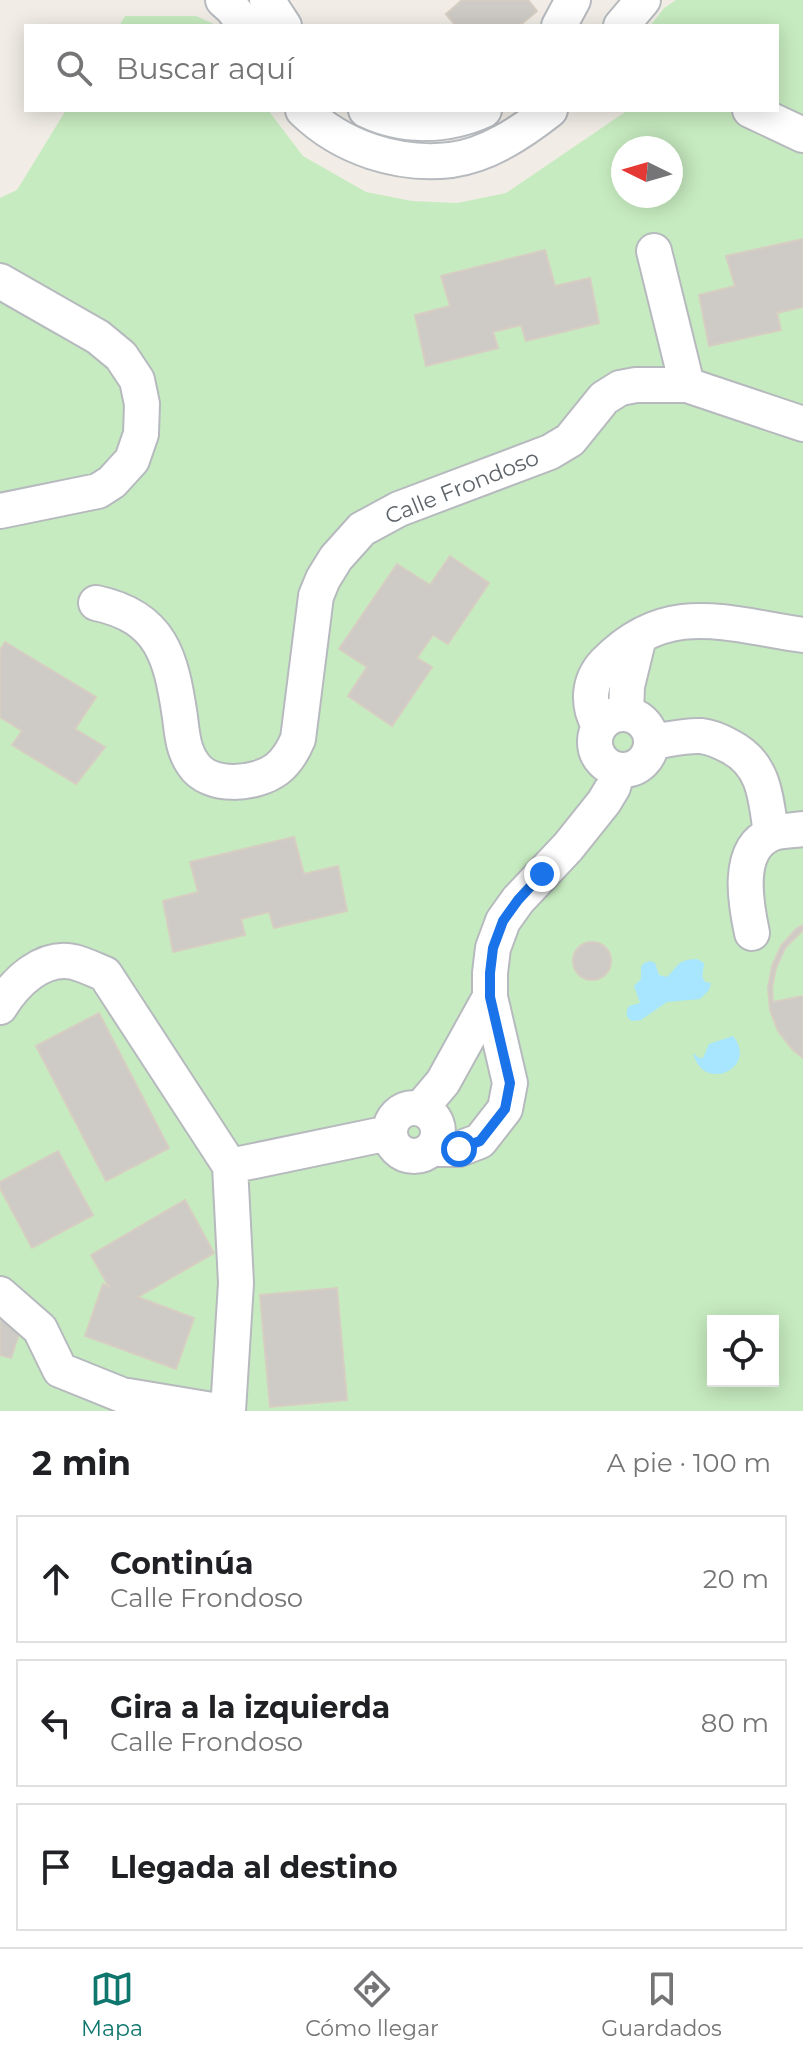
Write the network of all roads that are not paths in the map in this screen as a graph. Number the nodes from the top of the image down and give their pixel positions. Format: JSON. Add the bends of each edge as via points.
{"nodes":[{"id":1,"x":223,"y":0,"type":"edge"},
{"id":2,"x":267,"y":0,"type":"edge"},
{"id":3,"x":561,"y":0,"type":"edge"},
{"id":4,"x":573,"y":0,"type":"edge"},
{"id":5,"x":643,"y":0,"type":"edge"},
{"id":6,"x":244,"y":24,"type":"edge"},
{"id":7,"x":283,"y":24,"type":"edge"},
{"id":8,"x":559,"y":24,"type":"edge"},
{"id":9,"x":560,"y":24,"type":"edge"},
{"id":10,"x":623,"y":24,"type":"edge"},
{"id":11,"x":305,"y":112,"type":"edge"},
{"id":12,"x":370,"y":112,"type":"edge"},
{"id":13,"x":480,"y":112,"type":"edge"},
{"id":14,"x":547,"y":112,"type":"edge"},
{"id":15,"x":754,"y":112,"type":"edge"},
{"id":16,"x":803,"y":135,"type":"edge"},
{"id":17,"x":654,"y":251,"type":"dead end"},
{"id":18,"x":0,"y":281,"type":"edge"},
{"id":19,"x":687,"y":385,"type":"junction"},
{"id":20,"x":803,"y":424,"type":"edge"},
{"id":21,"x":0,"y":511,"type":"edge"},
{"id":22,"x":96,"y":603,"type":"dead end"},
{"id":23,"x":803,"y":635,"type":"edge"},
{"id":24,"x":612,"y":720,"type":"junction"},
{"id":25,"x":651,"y":742,"type":"junction"},
{"id":26,"x":618,"y":770,"type":"junction"},
{"id":27,"x":787,"y":832,"type":"edge"},
{"id":28,"x":752,"y":933,"type":"dead end"},
{"id":29,"x":490,"y":997,"type":"junction"},
{"id":30,"x":0,"y":1007,"type":"edge"},
{"id":31,"x":421,"y":1108,"type":"junction"},
{"id":32,"x":389,"y":1133,"type":"junction"},
{"id":33,"x":431,"y":1149,"type":"junction"},
{"id":34,"x":230,"y":1166,"type":"junction"},
{"id":35,"x":0,"y":1294,"type":"edge"},
{"id":36,"x":218,"y":1411,"type":"edge"},
{"id":37,"x":228,"y":1411,"type":"edge"}],
"edges":[{"from":1,"to":6,"type":"street"},
{"from":2,"to":7,"type":"street"},
{"from":3,"to":8,"type":"street"},
{"from":4,"to":9,"type":"street"},
{"from":5,"to":10,"type":"street"},
{"from":11,"to":14,"type":"street","via":[[357,147],[419,161],[477,153]]},
{"from":12,"to":13,"type":"street","via":[[424,124]]},
{"from":15,"to":16,"type":"street"},
{"from":17,"to":19,"type":"street"},
{"from":18,"to":21,"type":"street","via":[[98,337],[121,356],[137,380],[142,404],[141,434],[132,460],[112,482],[98,491]]},
{"from":19,"to":20,"type":"street","name":"Calle Frondoso"},
{"from":19,"to":22,"type":"street","name":"Calle Frondoso","via":[[620,388],[604,398],[570,440],[550,452],[399,509],[362,529],[336,558],[316,596],[298,739],[279,768],[265,777],[218,780],[194,766],[185,748],[161,643],[119,608]]},
{"from":23,"to":24,"type":"street","via":[[697,619],[658,627],[639,637]]},
{"from":24,"to":25,"type":"street","via":[[639,719]]},
{"from":24,"to":26,"type":"street","via":[[595,736],[595,749],[601,761]]},
{"from":25,"to":26,"type":"street","via":[[638,766]]},
{"from":25,"to":27,"type":"street","via":[[702,736],[741,753],[759,777],[767,809]]},
{"from":26,"to":29,"type":"street","via":[[604,802],[503,921],[493,948]]},
{"from":27,"to":28,"type":"street","via":[[752,852],[744,885]]},
{"from":29,"to":31,"type":"street","via":[[443,1082]]},
{"from":29,"to":33,"type":"street","via":[[510,1083],[505,1109],[480,1141],[459,1149]]},
{"from":30,"to":34,"type":"street","via":[[40,965],[71,961],[105,974]]},
{"from":31,"to":32,"type":"street","via":[[398,1112]]},
{"from":31,"to":33,"type":"street","via":[[438,1125]]},
{"from":32,"to":33,"type":"street","via":[[394,1147],[405,1155],[419,1156]]},
{"from":32,"to":34,"type":"street"},
{"from":34,"to":37,"type":"street","via":[[236,1283]]},
{"from":35,"to":36,"type":"street","via":[[40,1329],[60,1370],[122,1395]]}]}
